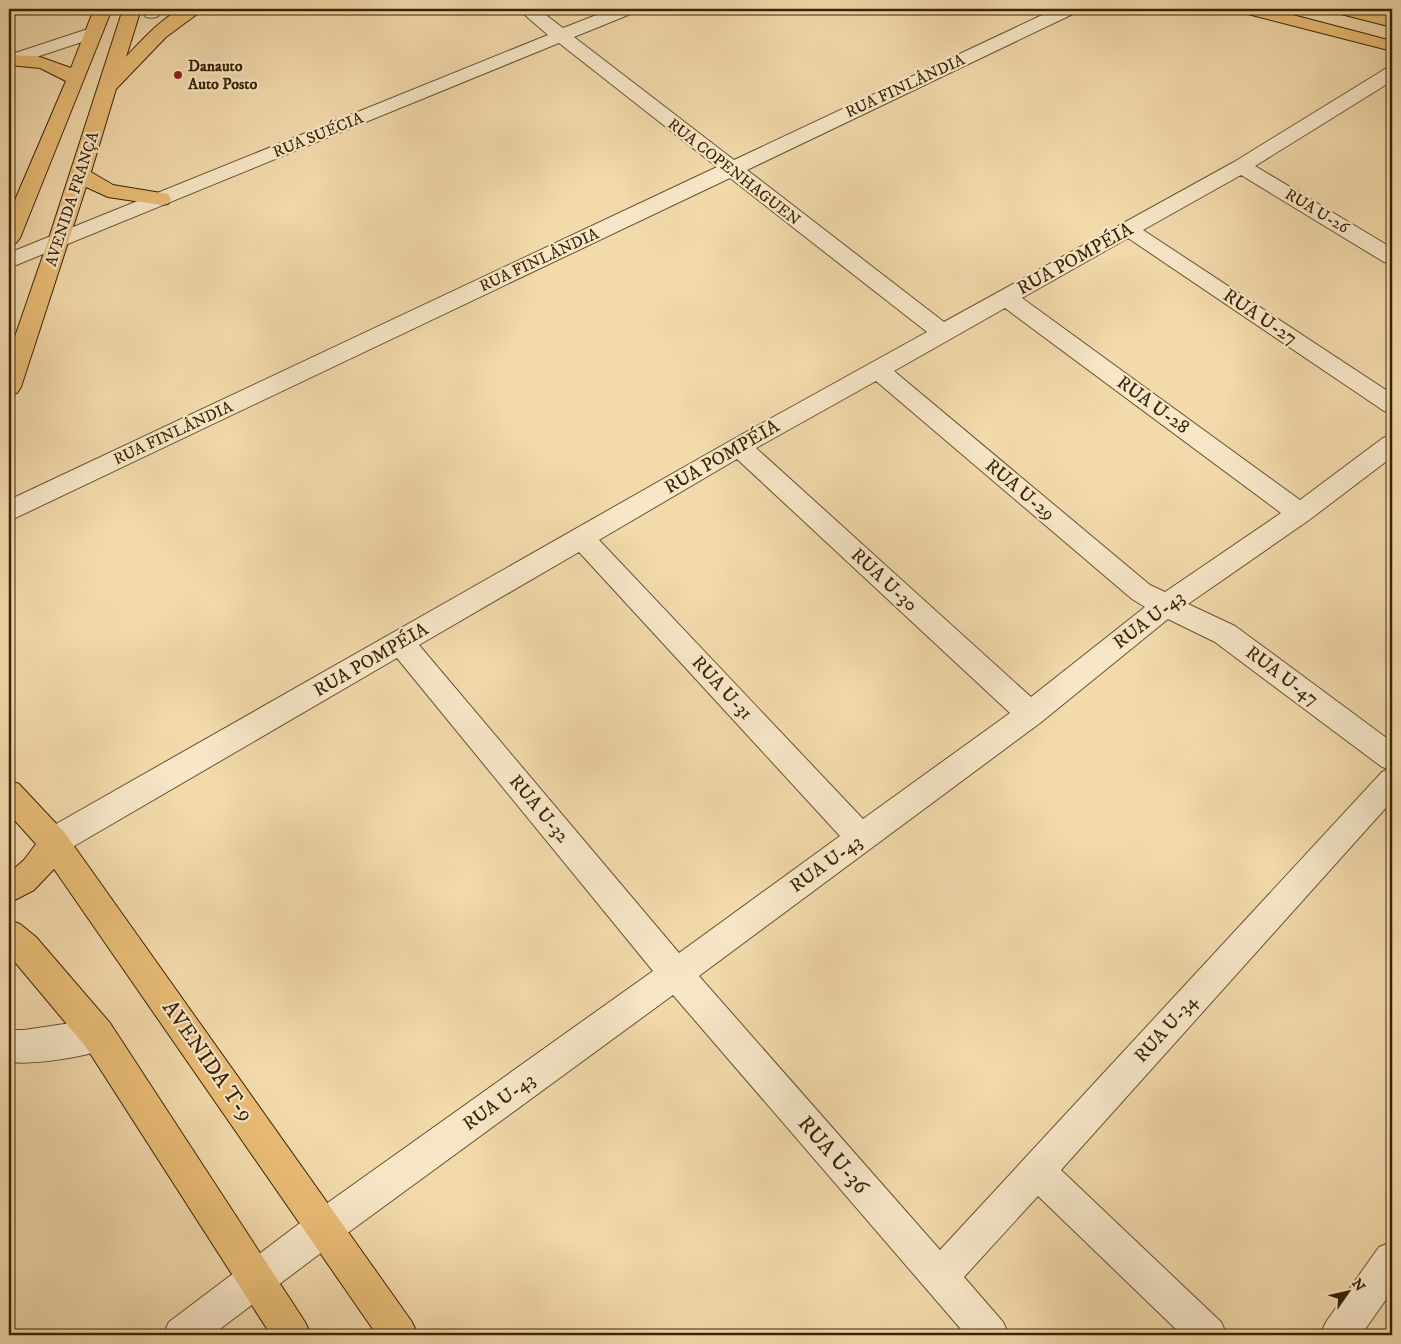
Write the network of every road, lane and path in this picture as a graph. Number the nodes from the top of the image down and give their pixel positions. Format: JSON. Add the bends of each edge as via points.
{"nodes":[{"id":1,"x":103,"y":9,"type":"edge"},
{"id":2,"x":195,"y":9,"type":"edge"},
{"id":3,"x":527,"y":9,"type":"edge"},
{"id":4,"x":627,"y":9,"type":"edge"},
{"id":5,"x":1069,"y":9,"type":"edge"},
{"id":6,"x":1250,"y":9,"type":"edge"},
{"id":7,"x":1343,"y":9,"type":"edge"},
{"id":8,"x":158,"y":10,"type":"edge"},
{"id":9,"x":130,"y":15,"type":"edge"},
{"id":10,"x":1392,"y":22,"type":"edge"},
{"id":11,"x":94,"y":32,"type":"junction"},
{"id":12,"x":562,"y":36,"type":"junction"},
{"id":13,"x":1392,"y":46,"type":"edge"},
{"id":14,"x":10,"y":61,"type":"edge"},
{"id":15,"x":1392,"y":73,"type":"edge"},
{"id":16,"x":76,"y":79,"type":"junction"},
{"id":17,"x":106,"y":91,"type":"junction"},
{"id":18,"x":1241,"y":166,"type":"junction"},
{"id":19,"x":730,"y":169,"type":"junction"},
{"id":20,"x":80,"y":174,"type":"junction"},
{"id":21,"x":161,"y":199,"type":"junction"},
{"id":22,"x":1128,"y":229,"type":"junction"},
{"id":23,"x":9,"y":238,"type":"edge"},
{"id":24,"x":59,"y":242,"type":"junction"},
{"id":25,"x":1392,"y":257,"type":"edge"},
{"id":26,"x":9,"y":262,"type":"edge"},
{"id":27,"x":1006,"y":298,"type":"junction"},
{"id":28,"x":943,"y":333,"type":"junction"},
{"id":29,"x":878,"y":370,"type":"junction"},
{"id":30,"x":9,"y":388,"type":"edge"},
{"id":31,"x":1392,"y":405,"type":"edge"},
{"id":32,"x":1392,"y":444,"type":"edge"},
{"id":33,"x":739,"y":447,"type":"junction"},
{"id":34,"x":9,"y":511,"type":"edge"},
{"id":35,"x":1300,"y":513,"type":"junction"},
{"id":36,"x":582,"y":538,"type":"junction"},
{"id":37,"x":1165,"y":606,"type":"junction"},
{"id":38,"x":401,"y":643,"type":"junction"},
{"id":39,"x":1030,"y":714,"type":"junction"},
{"id":40,"x":1392,"y":758,"type":"edge"},
{"id":41,"x":1392,"y":781,"type":"edge"},
{"id":42,"x":9,"y":793,"type":"edge"},
{"id":43,"x":861,"y":838,"type":"junction"},
{"id":44,"x":53,"y":842,"type":"junction"},
{"id":45,"x":9,"y":890,"type":"edge"},
{"id":46,"x":9,"y":935,"type":"edge"},
{"id":47,"x":676,"y":974,"type":"junction"},
{"id":48,"x":98,"y":1035,"type":"junction"},
{"id":49,"x":9,"y":1046,"type":"edge"},
{"id":50,"x":1036,"y":1170,"type":"junction"},
{"id":51,"x":325,"y":1227,"type":"junction"},
{"id":52,"x":1392,"y":1260,"type":"edge"},
{"id":53,"x":940,"y":1278,"type":"junction"},
{"id":54,"x":257,"y":1281,"type":"junction"},
{"id":55,"x":182,"y":1335,"type":"edge"},
{"id":56,"x":292,"y":1335,"type":"edge"},
{"id":57,"x":399,"y":1335,"type":"edge"},
{"id":58,"x":990,"y":1335,"type":"edge"},
{"id":59,"x":1208,"y":1335,"type":"edge"},
{"id":60,"x":1339,"y":1335,"type":"edge"}],
"edges":[{"from":1,"to":11,"type":"main road","name":"AVENIDA FRANÇA"},
{"from":2,"to":17,"type":"main road","via":[[156,34]]},
{"from":3,"to":12,"type":"street","name":"RUA COPENHAGUEN"},
{"from":4,"to":12,"type":"street","name":"RUA SUÉCIA"},
{"from":5,"to":19,"type":"street","name":"RUA FINLÂNDIA"},
{"from":6,"to":13,"type":"main road"},
{"from":7,"to":10,"type":"main road"},
{"from":8,"to":9,"type":"main road"},
{"from":9,"to":11,"type":"main road"},
{"from":9,"to":17,"type":"main road","name":"AVENIDA FRANÇA"},
{"from":11,"to":14,"type":"street"},
{"from":11,"to":16,"type":"main road","name":"AVENIDA FRANÇA"},
{"from":12,"to":19,"type":"street","name":"RUA COPENHAGUEN"},
{"from":12,"to":21,"type":"street","name":"RUA SUÉCIA"},
{"from":14,"to":16,"type":"main road","via":[[46,63]]},
{"from":15,"to":18,"type":"street","name":"RUA POMPÉIA"},
{"from":16,"to":23,"type":"main road","name":"AVENIDA FRANÇA"},
{"from":17,"to":20,"type":"main road","name":"AVENIDA FRANÇA"},
{"from":18,"to":22,"type":"street","name":"RUA POMPÉIA"},
{"from":18,"to":25,"type":"street","name":"RUA U-26"},
{"from":19,"to":28,"type":"street","name":"RUA COPENHAGUEN"},
{"from":19,"to":34,"type":"street","name":"RUA FINLÂNDIA"},
{"from":20,"to":21,"type":"main road","via":[[108,191]]},
{"from":20,"to":24,"type":"main road","name":"AVENIDA FRANÇA"},
{"from":21,"to":24,"type":"street","name":"RUA SUÉCIA"},
{"from":22,"to":27,"type":"street","name":"RUA POMPÉIA"},
{"from":22,"to":31,"type":"street","name":"RUA U-27"},
{"from":24,"to":26,"type":"street","name":"RUA SUÉCIA"},
{"from":24,"to":30,"type":"main road","name":"AVENIDA FRANÇA"},
{"from":27,"to":28,"type":"street","name":"RUA POMPÉIA"},
{"from":27,"to":35,"type":"street","name":"RUA U-28"},
{"from":28,"to":29,"type":"street","name":"RUA POMPÉIA"},
{"from":29,"to":33,"type":"street","name":"RUA POMPÉIA"},
{"from":29,"to":37,"type":"street","name":"RUA U-29","via":[[1141,592]]},
{"from":32,"to":35,"type":"street","name":"RUA U-43"},
{"from":33,"to":36,"type":"street","name":"RUA POMPÉIA"},
{"from":33,"to":39,"type":"street","name":"RUA U-30"},
{"from":35,"to":37,"type":"street","name":"RUA U-43"},
{"from":36,"to":38,"type":"street","name":"RUA POMPÉIA"},
{"from":36,"to":43,"type":"street","name":"RUA U-31"},
{"from":37,"to":39,"type":"street","name":"RUA U-43"},
{"from":37,"to":40,"type":"street","name":"RUA U-47","via":[[1226,634]]},
{"from":38,"to":44,"type":"street","name":"RUA POMPÉIA"},
{"from":38,"to":47,"type":"street","name":"RUA U-32"},
{"from":39,"to":43,"type":"street","name":"RUA U-43"},
{"from":41,"to":50,"type":"street","name":"RUA U-34"},
{"from":42,"to":44,"type":"main road","name":"AVENIDA T-9"},
{"from":43,"to":47,"type":"street","name":"RUA U-43"},
{"from":44,"to":45,"type":"main road","via":[[34,871]]},
{"from":44,"to":51,"type":"main road","name":"AVENIDA T-9"},
{"from":46,"to":48,"type":"main road","via":[[25,948]]},
{"from":47,"to":51,"type":"street","name":"RUA U-43"},
{"from":47,"to":53,"type":"street","name":"RUA U-36"},
{"from":48,"to":49,"type":"street","via":[[24,1047]]},
{"from":48,"to":54,"type":"main road"},
{"from":50,"to":53,"type":"street","name":"RUA U-34"},
{"from":50,"to":59,"type":"street"},
{"from":51,"to":54,"type":"street","name":"RUA U-43"},
{"from":51,"to":57,"type":"main road","name":"AVENIDA T-9"},
{"from":52,"to":60,"type":"street"},
{"from":53,"to":58,"type":"street","name":"RUA U-36"},
{"from":54,"to":55,"type":"street","name":"RUA U-43"},
{"from":54,"to":56,"type":"main road"}]}
